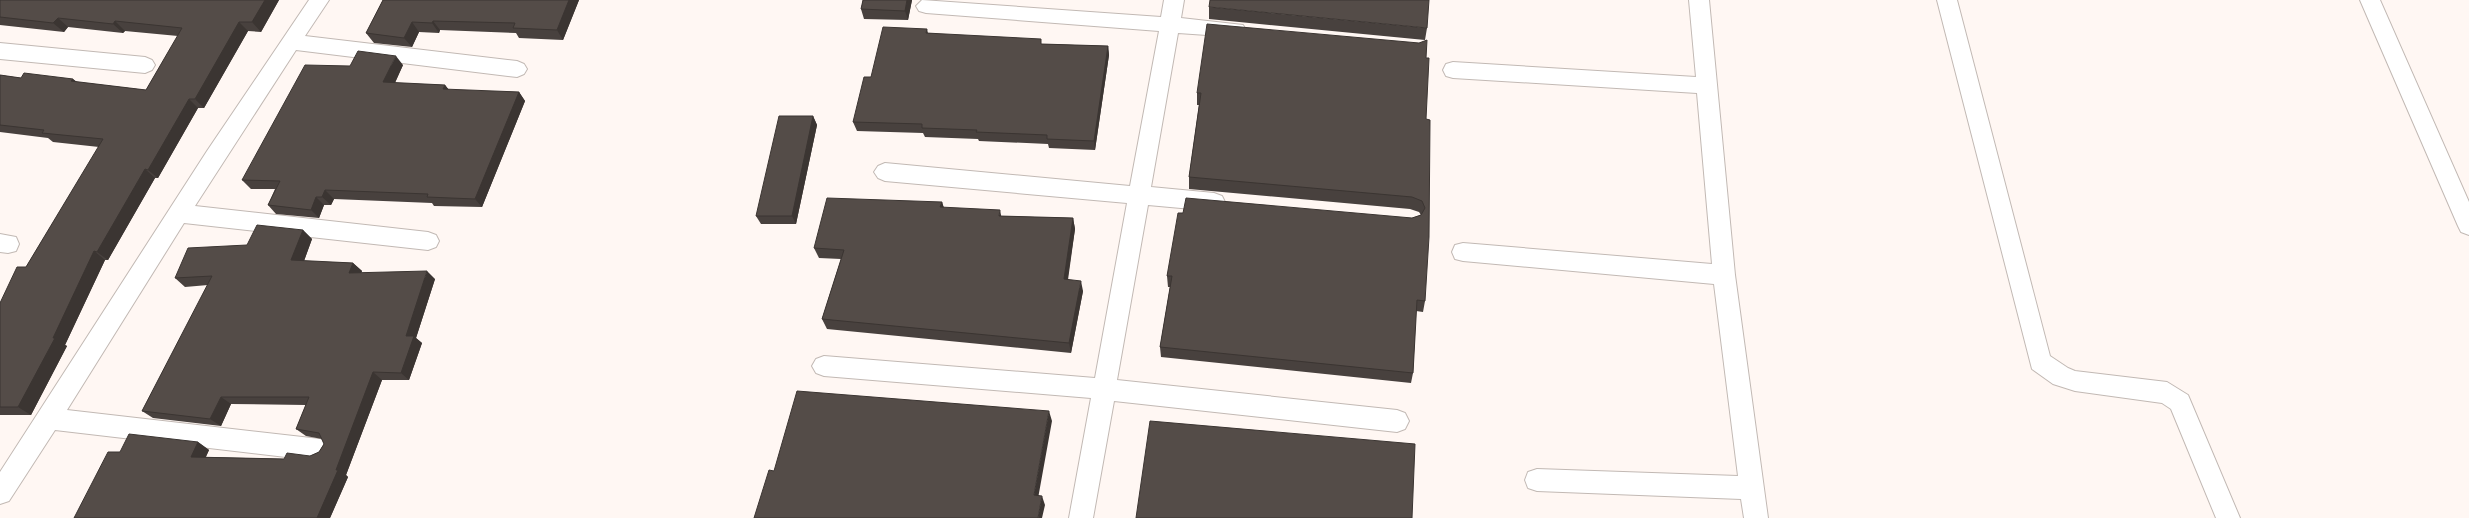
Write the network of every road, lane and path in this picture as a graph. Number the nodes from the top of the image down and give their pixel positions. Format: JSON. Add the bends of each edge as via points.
{"nodes":[{"id":1,"x":319,"y":0,"type":"edge"},
{"id":2,"x":1174,"y":0,"type":"edge"},
{"id":3,"x":1699,"y":0,"type":"edge"},
{"id":4,"x":1947,"y":0,"type":"edge"},
{"id":5,"x":2370,"y":0,"type":"edge"},
{"id":6,"x":926,"y":6,"type":"dead end"},
{"id":7,"x":1169,"y":24,"type":"junction"},
{"id":8,"x":1254,"y":32,"type":"edge"},
{"id":9,"x":292,"y":42,"type":"junction"},
{"id":10,"x":0,"y":51,"type":"edge"},
{"id":11,"x":145,"y":65,"type":"dead end"},
{"id":12,"x":517,"y":69,"type":"dead end"},
{"id":13,"x":1453,"y":70,"type":"dead end"},
{"id":14,"x":1707,"y":86,"type":"junction"},
{"id":15,"x":885,"y":172,"type":"dead end"},
{"id":16,"x":1139,"y":196,"type":"junction"},
{"id":17,"x":1232,"y":204,"type":"edge"},
{"id":18,"x":179,"y":213,"type":"junction"},
{"id":19,"x":2469,"y":226,"type":"edge"},
{"id":20,"x":428,"y":241,"type":"dead end"},
{"id":21,"x":1463,"y":252,"type":"dead end"},
{"id":22,"x":1724,"y":275,"type":"junction"},
{"id":23,"x":824,"y":366,"type":"dead end"},
{"id":24,"x":1104,"y":389,"type":"junction"},
{"id":25,"x":49,"y":419,"type":"junction"},
{"id":26,"x":1397,"y":421,"type":"dead end"},
{"id":27,"x":320,"y":450,"type":"edge"},
{"id":28,"x":1537,"y":480,"type":"dead end"},
{"id":29,"x":1753,"y":488,"type":"junction"},
{"id":30,"x":0,"y":493,"type":"edge"},
{"id":31,"x":1081,"y":518,"type":"edge"},
{"id":32,"x":1756,"y":518,"type":"edge"},
{"id":33,"x":2228,"y":518,"type":"edge"}],
"edges":[{"from":1,"to":9,"type":"street"},
{"from":2,"to":7,"type":"street"},
{"from":3,"to":14,"type":"street"},
{"from":4,"to":33,"type":"street","via":[[2040,362],[2061,377],[2075,381],[2174,396],[2180,402],[2189,421]]},
{"from":5,"to":19,"type":"street"},
{"from":6,"to":7,"type":"street"},
{"from":7,"to":8,"type":"street"},
{"from":7,"to":16,"type":"street"},
{"from":9,"to":12,"type":"street"},
{"from":9,"to":18,"type":"street"},
{"from":10,"to":11,"type":"street"},
{"from":13,"to":14,"type":"street"},
{"from":14,"to":22,"type":"street"},
{"from":15,"to":16,"type":"street"},
{"from":16,"to":17,"type":"street"},
{"from":16,"to":24,"type":"street"},
{"from":18,"to":20,"type":"street"},
{"from":18,"to":25,"type":"street"},
{"from":21,"to":22,"type":"street"},
{"from":22,"to":29,"type":"street"},
{"from":23,"to":24,"type":"street"},
{"from":24,"to":26,"type":"street"},
{"from":24,"to":31,"type":"street"},
{"from":25,"to":27,"type":"street"},
{"from":25,"to":30,"type":"street"},
{"from":28,"to":29,"type":"street"},
{"from":29,"to":32,"type":"street"}]}
